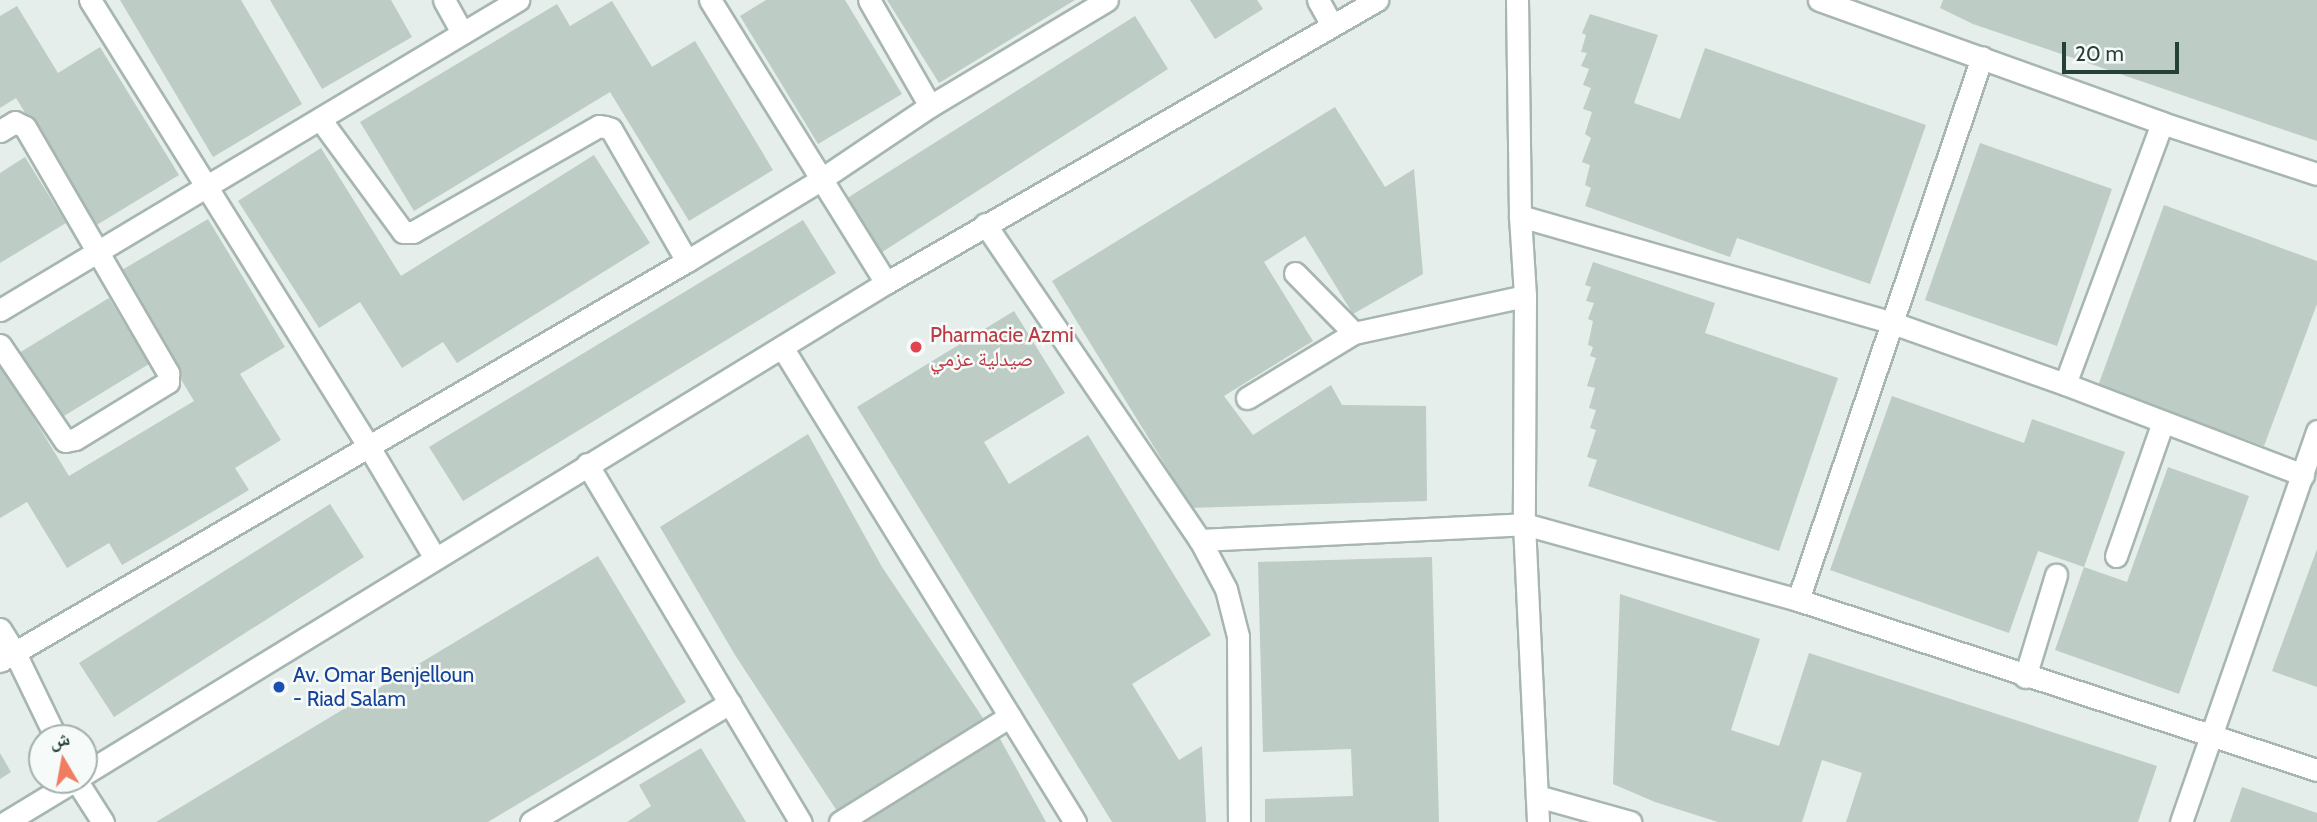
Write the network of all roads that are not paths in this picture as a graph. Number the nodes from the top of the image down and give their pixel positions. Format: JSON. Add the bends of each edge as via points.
{"nodes":[{"id":1,"x":90,"y":0,"type":"edge"},
{"id":2,"x":444,"y":0,"type":"edge"},
{"id":3,"x":518,"y":0,"type":"edge"},
{"id":4,"x":710,"y":0,"type":"edge"},
{"id":5,"x":869,"y":0,"type":"edge"},
{"id":6,"x":1107,"y":0,"type":"edge"},
{"id":7,"x":1318,"y":0,"type":"edge"},
{"id":8,"x":1377,"y":0,"type":"edge"},
{"id":9,"x":1517,"y":0,"type":"edge"},
{"id":10,"x":1819,"y":0,"type":"edge"},
{"id":11,"x":1332,"y":25,"type":"junction"},
{"id":12,"x":462,"y":32,"type":"junction"},
{"id":13,"x":1982,"y":57,"type":"junction"},
{"id":14,"x":930,"y":106,"type":"junction"},
{"id":15,"x":320,"y":119,"type":"junction"},
{"id":16,"x":2162,"y":123,"type":"junction"},
{"id":17,"x":0,"y":131,"type":"edge"},
{"id":18,"x":2317,"y":174,"type":"edge"},
{"id":19,"x":820,"y":180,"type":"junction"},
{"id":20,"x":206,"y":187,"type":"junction"},
{"id":21,"x":1520,"y":216,"type":"junction"},
{"id":22,"x":985,"y":224,"type":"junction"},
{"id":23,"x":97,"y":252,"type":"junction"},
{"id":24,"x":687,"y":261,"type":"junction"},
{"id":25,"x":1295,"y":273,"type":"dead end"},
{"id":26,"x":887,"y":283,"type":"junction"},
{"id":27,"x":1525,"y":296,"type":"junction"},
{"id":28,"x":0,"y":310,"type":"edge"},
{"id":29,"x":1890,"y":322,"type":"junction"},
{"id":30,"x":1354,"y":333,"type":"junction"},
{"id":31,"x":0,"y":345,"type":"edge"},
{"id":32,"x":782,"y":347,"type":"junction"},
{"id":33,"x":2065,"y":384,"type":"junction"},
{"id":34,"x":1247,"y":398,"type":"dead end"},
{"id":35,"x":2163,"y":422,"type":"junction"},
{"id":36,"x":2317,"y":431,"type":"edge"},
{"id":37,"x":369,"y":447,"type":"junction"},
{"id":38,"x":587,"y":464,"type":"junction"},
{"id":39,"x":2303,"y":475,"type":"junction"},
{"id":40,"x":1524,"y":524,"type":"junction"},
{"id":41,"x":1200,"y":540,"type":"junction"},
{"id":42,"x":2116,"y":556,"type":"dead end"},
{"id":43,"x":435,"y":558,"type":"junction"},
{"id":44,"x":2056,"y":575,"type":"dead end"},
{"id":45,"x":1798,"y":600,"type":"junction"},
{"id":46,"x":0,"y":629,"type":"edge"},
{"id":47,"x":7,"y":657,"type":"edge"},
{"id":48,"x":2025,"y":677,"type":"junction"},
{"id":49,"x":730,"y":703,"type":"junction"},
{"id":50,"x":1010,"y":716,"type":"junction"},
{"id":51,"x":48,"y":724,"type":"edge"},
{"id":52,"x":2213,"y":735,"type":"junction"},
{"id":53,"x":98,"y":765,"type":"edge"},
{"id":54,"x":2317,"y":770,"type":"edge"},
{"id":55,"x":52,"y":794,"type":"edge"},
{"id":56,"x":84,"y":794,"type":"edge"},
{"id":57,"x":1537,"y":796,"type":"junction"},
{"id":58,"x":6,"y":822,"type":"edge"},
{"id":59,"x":103,"y":822,"type":"edge"},
{"id":60,"x":531,"y":822,"type":"edge"},
{"id":61,"x":800,"y":822,"type":"edge"},
{"id":62,"x":840,"y":822,"type":"edge"},
{"id":63,"x":1075,"y":822,"type":"edge"},
{"id":64,"x":1239,"y":822,"type":"edge"},
{"id":65,"x":1538,"y":822,"type":"edge"},
{"id":66,"x":1630,"y":822,"type":"edge"},
{"id":67,"x":2181,"y":822,"type":"edge"}],
"edges":[{"from":1,"to":20,"type":"street"},
{"from":2,"to":12,"type":"street"},
{"from":3,"to":12,"type":"street"},
{"from":4,"to":19,"type":"street"},
{"from":5,"to":14,"type":"street"},
{"from":6,"to":14,"type":"street"},
{"from":7,"to":11,"type":"street"},
{"from":8,"to":11,"type":"street"},
{"from":9,"to":21,"type":"street"},
{"from":10,"to":13,"type":"street"},
{"from":11,"to":22,"type":"street"},
{"from":12,"to":15,"type":"street"},
{"from":13,"to":16,"type":"street"},
{"from":13,"to":29,"type":"street"},
{"from":14,"to":19,"type":"street"},
{"from":15,"to":20,"type":"street"},
{"from":15,"to":24,"type":"street","via":[[403,232],[412,232],[599,126],[611,129]]},
{"from":16,"to":18,"type":"street"},
{"from":16,"to":33,"type":"street"},
{"from":17,"to":23,"type":"street","via":[[15,122],[24,127]]},
{"from":19,"to":24,"type":"street"},
{"from":19,"to":26,"type":"street"},
{"from":20,"to":23,"type":"street"},
{"from":20,"to":37,"type":"street"},
{"from":21,"to":27,"type":"street"},
{"from":21,"to":29,"type":"street"},
{"from":22,"to":26,"type":"street"},
{"from":22,"to":41,"type":"street"},
{"from":23,"to":28,"type":"street"},
{"from":23,"to":31,"type":"street","via":[[168,373],[165,386],[65,441]]},
{"from":24,"to":37,"type":"street"},
{"from":25,"to":30,"type":"street"},
{"from":26,"to":32,"type":"street"},
{"from":27,"to":30,"type":"street"},
{"from":27,"to":40,"type":"street"},
{"from":29,"to":33,"type":"street"},
{"from":29,"to":45,"type":"street"},
{"from":30,"to":34,"type":"street"},
{"from":32,"to":38,"type":"street"},
{"from":32,"to":50,"type":"street"},
{"from":33,"to":35,"type":"street"},
{"from":35,"to":39,"type":"street"},
{"from":35,"to":42,"type":"street"},
{"from":36,"to":39,"type":"street"},
{"from":37,"to":43,"type":"street"},
{"from":37,"to":47,"type":"street"},
{"from":38,"to":43,"type":"street"},
{"from":38,"to":49,"type":"street"},
{"from":39,"to":52,"type":"street"},
{"from":40,"to":41,"type":"street"},
{"from":40,"to":45,"type":"street"},
{"from":40,"to":57,"type":"street"},
{"from":41,"to":64,"type":"street","via":[[1226,589],[1238,636]]},
{"from":43,"to":53,"type":"street"},
{"from":44,"to":48,"type":"street"},
{"from":45,"to":48,"type":"street"},
{"from":46,"to":47,"type":"street"},
{"from":47,"to":51,"type":"street"},
{"from":48,"to":52,"type":"street"},
{"from":49,"to":60,"type":"street"},
{"from":49,"to":61,"type":"street"},
{"from":50,"to":62,"type":"street"},
{"from":50,"to":63,"type":"street"},
{"from":52,"to":54,"type":"street"},
{"from":52,"to":67,"type":"street"},
{"from":55,"to":58,"type":"street"},
{"from":56,"to":59,"type":"street"},
{"from":57,"to":65,"type":"street"},
{"from":57,"to":66,"type":"street"}]}
